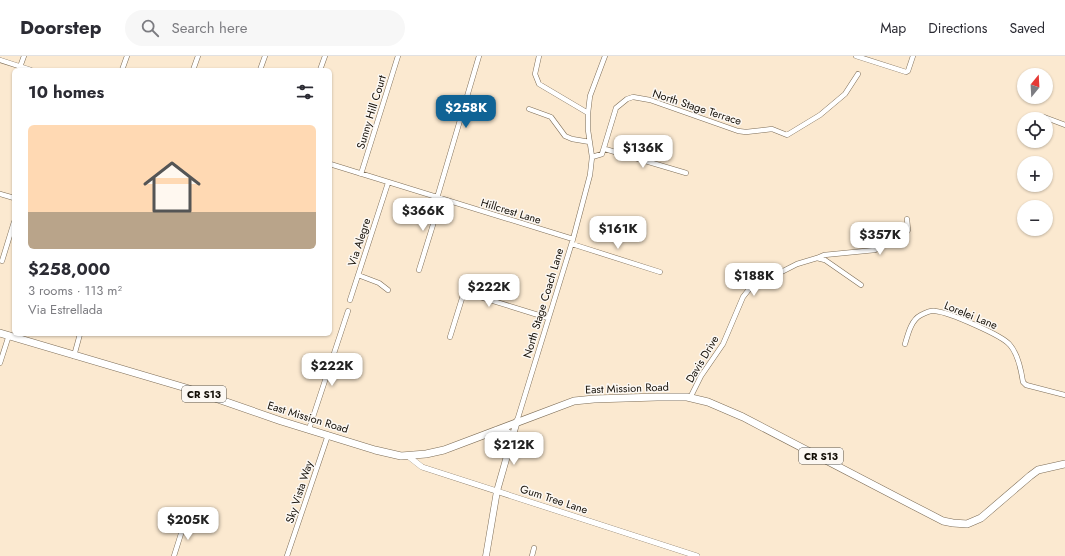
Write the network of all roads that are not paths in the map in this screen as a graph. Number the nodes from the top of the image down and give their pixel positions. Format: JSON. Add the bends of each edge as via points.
{"nodes":[{"id":1,"x":24,"y":56,"type":"edge"},
{"id":2,"x":127,"y":56,"type":"edge"},
{"id":3,"x":198,"y":56,"type":"edge"},
{"id":4,"x":265,"y":56,"type":"edge"},
{"id":5,"x":325,"y":56,"type":"edge"},
{"id":6,"x":398,"y":56,"type":"edge"},
{"id":7,"x":479,"y":56,"type":"edge"},
{"id":8,"x":539,"y":56,"type":"edge"},
{"id":9,"x":605,"y":56,"type":"edge"},
{"id":10,"x":856,"y":56,"type":"edge"},
{"id":11,"x":913,"y":56,"type":"edge"},
{"id":12,"x":0,"y":60,"type":"edge"},
{"id":13,"x":20,"y":67,"type":"junction"},
{"id":14,"x":24,"y":68,"type":"edge"},
{"id":15,"x":123,"y":68,"type":"edge"},
{"id":16,"x":194,"y":68,"type":"edge"},
{"id":17,"x":261,"y":68,"type":"edge"},
{"id":18,"x":321,"y":68,"type":"edge"},
{"id":19,"x":858,"y":74,"type":"dead end"},
{"id":20,"x":529,"y":109,"type":"dead end"},
{"id":21,"x":588,"y":113,"type":"junction"},
{"id":22,"x":1053,"y":120,"type":"edge"},
{"id":23,"x":1065,"y":125,"type":"edge"},
{"id":24,"x":590,"y":142,"type":"junction"},
{"id":25,"x":604,"y":149,"type":"junction"},
{"id":26,"x":592,"y":157,"type":"junction"},
{"id":27,"x":332,"y":165,"type":"edge"},
{"id":28,"x":686,"y":172,"type":"dead end"},
{"id":29,"x":361,"y":174,"type":"junction"},
{"id":30,"x":388,"y":183,"type":"junction"},
{"id":31,"x":0,"y":194,"type":"edge"},
{"id":32,"x":12,"y":197,"type":"edge"},
{"id":33,"x":439,"y":198,"type":"junction"},
{"id":34,"x":907,"y":218,"type":"dead end"},
{"id":35,"x":12,"y":228,"type":"edge"},
{"id":36,"x":572,"y":242,"type":"junction"},
{"id":37,"x":817,"y":258,"type":"junction"},
{"id":38,"x":2,"y":260,"type":"dead end"},
{"id":39,"x":420,"y":270,"type":"dead end"},
{"id":40,"x":660,"y":272,"type":"dead end"},
{"id":41,"x":358,"y":275,"type":"junction"},
{"id":42,"x":861,"y":285,"type":"dead end"},
{"id":43,"x":388,"y":290,"type":"dead end"},
{"id":44,"x":350,"y":300,"type":"dead end"},
{"id":45,"x":348,"y":310,"type":"dead end"},
{"id":46,"x":548,"y":318,"type":"junction"},
{"id":47,"x":0,"y":332,"type":"edge"},
{"id":48,"x":9,"y":335,"type":"junction"},
{"id":49,"x":12,"y":336,"type":"edge"},
{"id":50,"x":12,"y":336,"type":"edge"},
{"id":51,"x":79,"y":336,"type":"edge"},
{"id":52,"x":450,"y":337,"type":"dead end"},
{"id":53,"x":905,"y":344,"type":"dead end"},
{"id":54,"x":74,"y":356,"type":"junction"},
{"id":55,"x":0,"y":363,"type":"edge"},
{"id":56,"x":1065,"y":395,"type":"edge"},
{"id":57,"x":690,"y":398,"type":"junction"},
{"id":58,"x":517,"y":421,"type":"junction"},
{"id":59,"x":309,"y":429,"type":"junction"},
{"id":60,"x":495,"y":430,"type":"junction"},
{"id":61,"x":328,"y":435,"type":"junction"},
{"id":62,"x":513,"y":436,"type":"junction"},
{"id":63,"x":408,"y":456,"type":"junction"},
{"id":64,"x":1065,"y":464,"type":"edge"},
{"id":65,"x":497,"y":490,"type":"junction"},
{"id":66,"x":185,"y":521,"type":"dead end"},
{"id":67,"x":534,"y":548,"type":"dead end"},
{"id":68,"x":174,"y":556,"type":"edge"},
{"id":69,"x":287,"y":556,"type":"edge"},
{"id":70,"x":486,"y":556,"type":"edge"},
{"id":71,"x":532,"y":556,"type":"edge"},
{"id":72,"x":697,"y":556,"type":"edge"}],
"edges":[{"from":1,"to":13,"type":"street"},
{"from":2,"to":15,"type":"street"},
{"from":3,"to":16,"type":"street"},
{"from":4,"to":17,"type":"street"},
{"from":5,"to":18,"type":"street"},
{"from":6,"to":29,"type":"street","name":"Sunny Hill Court"},
{"from":7,"to":33,"type":"street"},
{"from":8,"to":21,"type":"street","via":[[535,74],[539,84]]},
{"from":9,"to":21,"type":"street","name":"North Stage Coach Lane","via":[[590,96]]},
{"from":10,"to":11,"type":"street","via":[[906,72]]},
{"from":12,"to":13,"type":"street"},
{"from":13,"to":14,"type":"street"},
{"from":19,"to":25,"type":"street","name":"North Stage Terrace","via":[[845,94],[820,115],[787,135],[772,129],[738,131],[650,100],[633,97],[616,108]]},
{"from":20,"to":24,"type":"street","via":[[551,117],[565,136]]},
{"from":21,"to":24,"type":"street","name":"North Stage Coach Lane"},
{"from":22,"to":23,"type":"street"},
{"from":24,"to":26,"type":"street","name":"North Stage Coach Lane"},
{"from":25,"to":26,"type":"street","via":[[598,156]]},
{"from":25,"to":28,"type":"street"},
{"from":26,"to":36,"type":"street","name":"North Stage Coach Lane","via":[[590,175]]},
{"from":27,"to":29,"type":"street","name":"Hillcrest Lane"},
{"from":29,"to":30,"type":"street","name":"Hillcrest Lane"},
{"from":30,"to":33,"type":"street","name":"Hillcrest Lane"},
{"from":30,"to":41,"type":"street","name":"Via Alegre"},
{"from":31,"to":32,"type":"street"},
{"from":33,"to":36,"type":"street","name":"Hillcrest Lane"},
{"from":33,"to":39,"type":"street"},
{"from":34,"to":37,"type":"street","name":"Davis Drive","via":[[908,230],[903,238],[886,241],[875,250],[824,255]]},
{"from":35,"to":38,"type":"street"},
{"from":36,"to":40,"type":"street","name":"Hillcrest Lane"},
{"from":36,"to":46,"type":"street","name":"North Stage Coach Lane"},
{"from":37,"to":42,"type":"street","via":[[825,260]]},
{"from":37,"to":57,"type":"street","name":"Davis Drive","via":[[797,264],[750,288],[743,297],[723,344],[701,376]]},
{"from":41,"to":43,"type":"street","name":"Via Alegre","via":[[379,282]]},
{"from":41,"to":44,"type":"street"},
{"from":45,"to":59,"type":"street"},
{"from":46,"to":52,"type":"street","via":[[464,292]]},
{"from":46,"to":58,"type":"street","name":"North Stage Coach Lane"},
{"from":47,"to":48,"type":"main road","name":"East Mission Road","number":"CR S13"},
{"from":48,"to":49,"type":"main road","name":"East Mission Road","number":"CR S13"},
{"from":48,"to":55,"type":"street"},
{"from":50,"to":54,"type":"main road","name":"East Mission Road","number":"CR S13"},
{"from":51,"to":54,"type":"street"},
{"from":53,"to":56,"type":"street","name":"Lorelei Lane","via":[[910,328],[919,316],[935,311],[949,315],[998,335],[1009,343],[1016,352],[1023,382],[1026,385]]},
{"from":54,"to":59,"type":"main road","name":"East Mission Road","number":"CR S13","via":[[186,388]]},
{"from":57,"to":58,"type":"main road","name":"East Mission Road","number":"CR S13","via":[[574,401]]},
{"from":57,"to":64,"type":"main road","name":"East Mission Road","number":"CR S13","via":[[708,402],[743,417],[953,524],[967,524],[981,518],[1038,470]]},
{"from":58,"to":60,"type":"main road","name":"East Mission Road","number":"CR S13"},
{"from":58,"to":62,"type":"main road","name":"North Stage Coach Lane"},
{"from":59,"to":61,"type":"main road","name":"East Mission Road","number":"CR S13"},
{"from":60,"to":62,"type":"main road","via":[[505,431]]},
{"from":60,"to":63,"type":"main road","name":"East Mission Road","number":"CR S13","via":[[444,450]]},
{"from":61,"to":63,"type":"main road","name":"East Mission Road","number":"CR S13","via":[[375,450]]},
{"from":61,"to":69,"type":"street","name":"Sky Vista Way"},
{"from":62,"to":65,"type":"main road","name":"North Stage Coach Lane"},
{"from":63,"to":65,"type":"street","name":"Gum Tree Lane","via":[[422,467]]},
{"from":65,"to":70,"type":"main road","name":"North Stage Coach Lane"},
{"from":65,"to":72,"type":"street","name":"Gum Tree Lane"},
{"from":66,"to":68,"type":"street"},
{"from":67,"to":71,"type":"street"}]}
